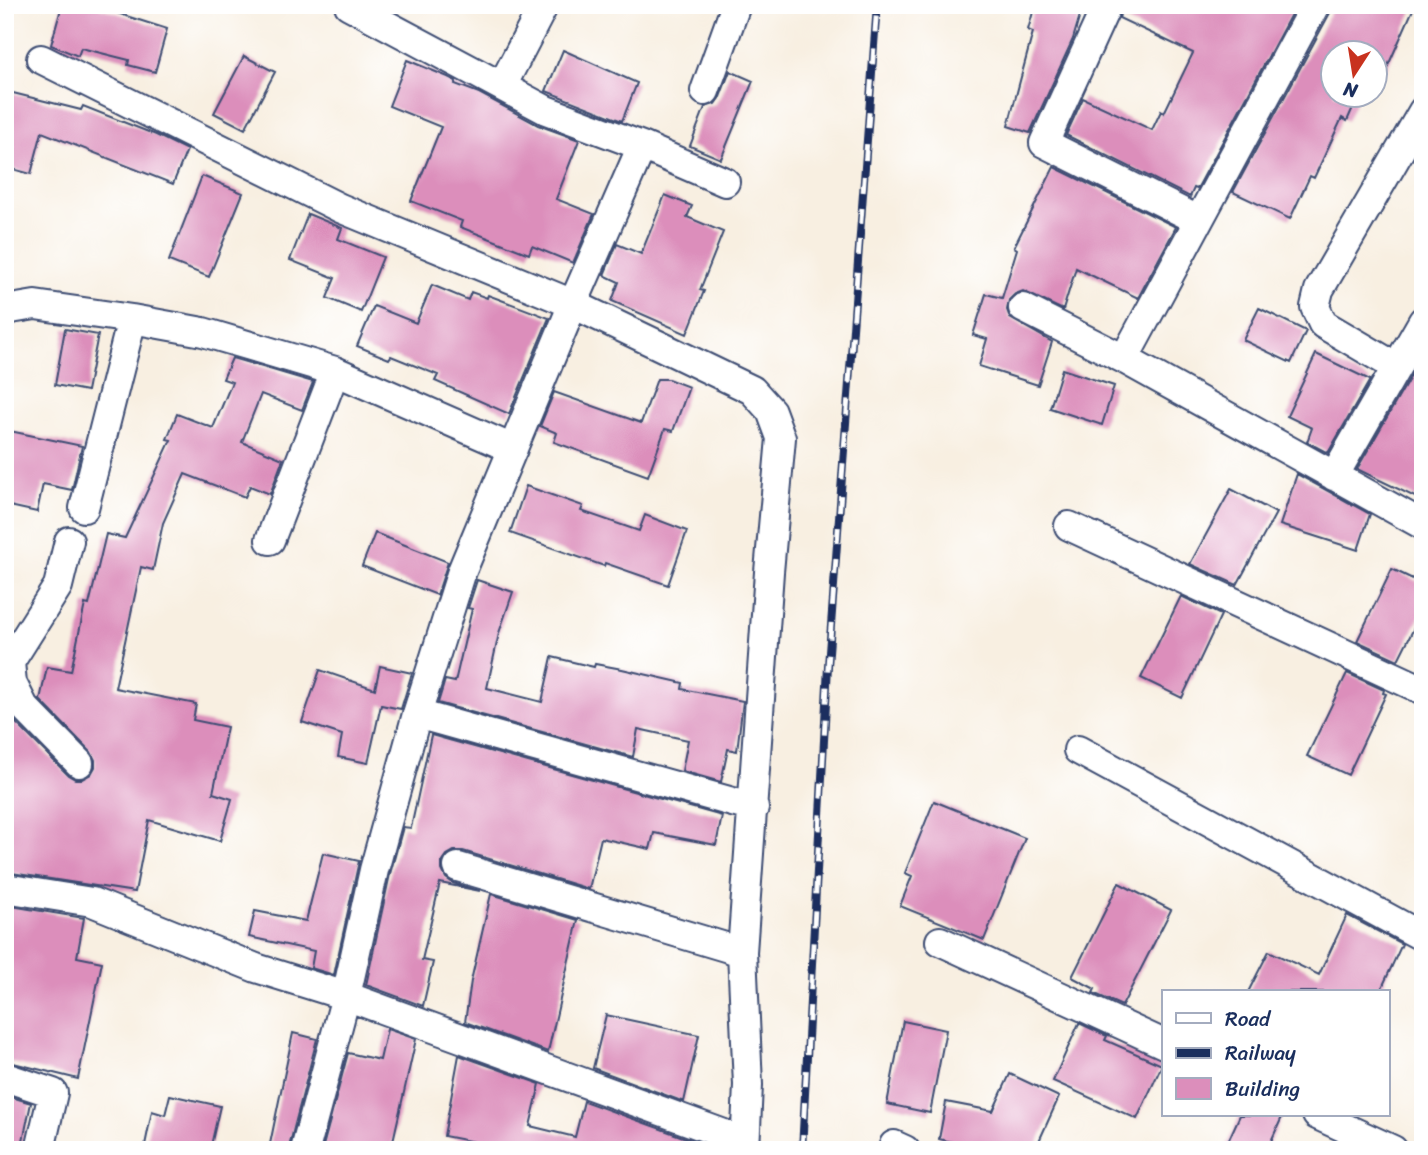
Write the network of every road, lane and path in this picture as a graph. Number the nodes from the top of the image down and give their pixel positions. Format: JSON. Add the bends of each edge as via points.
{"nodes":[{"id":1,"x":349,"y":5,"type":"edge"},
{"id":2,"x":544,"y":5,"type":"edge"},
{"id":3,"x":736,"y":5,"type":"edge"},
{"id":4,"x":1107,"y":5,"type":"edge"},
{"id":5,"x":1315,"y":5,"type":"edge"},
{"id":6,"x":41,"y":60,"type":"dead end"},
{"id":7,"x":502,"y":86,"type":"junction"},
{"id":8,"x":705,"y":91,"type":"dead end"},
{"id":9,"x":1423,"y":111,"type":"edge"},
{"id":10,"x":642,"y":146,"type":"junction"},
{"id":11,"x":724,"y":182,"type":"dead end"},
{"id":12,"x":1198,"y":220,"type":"junction"},
{"id":13,"x":573,"y":304,"type":"junction"},
{"id":14,"x":1023,"y":308,"type":"dead end"},
{"id":15,"x":5,"y":310,"type":"edge"},
{"id":16,"x":132,"y":319,"type":"junction"},
{"id":17,"x":1423,"y":321,"type":"edge"},
{"id":18,"x":1124,"y":359,"type":"junction"},
{"id":19,"x":1396,"y":367,"type":"junction"},
{"id":20,"x":335,"y":370,"type":"junction"},
{"id":21,"x":513,"y":449,"type":"junction"},
{"id":22,"x":1334,"y":476,"type":"junction"},
{"id":23,"x":83,"y":508,"type":"dead end"},
{"id":24,"x":1423,"y":525,"type":"edge"},
{"id":25,"x":1069,"y":526,"type":"dead end"},
{"id":26,"x":270,"y":540,"type":"dead end"},
{"id":27,"x":69,"y":541,"type":"dead end"},
{"id":28,"x":7,"y":661,"type":"edge"},
{"id":29,"x":1423,"y":690,"type":"edge"},
{"id":30,"x":416,"y":714,"type":"junction"},
{"id":31,"x":1077,"y":750,"type":"dead end"},
{"id":32,"x":79,"y":763,"type":"dead end"},
{"id":33,"x":754,"y":808,"type":"junction"},
{"id":34,"x":458,"y":867,"type":"dead end"},
{"id":35,"x":5,"y":888,"type":"edge"},
{"id":36,"x":1423,"y":937,"type":"edge"},
{"id":37,"x":940,"y":941,"type":"dead end"},
{"id":38,"x":742,"y":952,"type":"junction"},
{"id":39,"x":346,"y":996,"type":"junction"},
{"id":40,"x":1162,"y":1043,"type":"edge"},
{"id":41,"x":5,"y":1077,"type":"edge"},
{"id":42,"x":1319,"y":1116,"type":"edge"},
{"id":43,"x":745,"y":1146,"type":"edge"},
{"id":44,"x":40,"y":1150,"type":"edge"},
{"id":45,"x":305,"y":1150,"type":"edge"},
{"id":46,"x":1393,"y":1150,"type":"edge"}],
"edges":[{"from":1,"to":7,"type":"street"},
{"from":2,"to":7,"type":"street"},
{"from":3,"to":8,"type":"street"},
{"from":4,"to":12,"type":"street","via":[[1044,143]]},
{"from":5,"to":12,"type":"street"},
{"from":6,"to":13,"type":"street","via":[[340,208]]},
{"from":7,"to":10,"type":"street","via":[[546,110]]},
{"from":9,"to":19,"type":"street","via":[[1319,290],[1315,307],[1323,324]]},
{"from":10,"to":11,"type":"street"},
{"from":10,"to":13,"type":"street"},
{"from":12,"to":18,"type":"street"},
{"from":13,"to":21,"type":"street"},
{"from":13,"to":33,"type":"street","via":[[752,390],[771,411],[781,438]]},
{"from":14,"to":18,"type":"street"},
{"from":15,"to":16,"type":"street","via":[[35,304]]},
{"from":16,"to":20,"type":"street","via":[[204,332]]},
{"from":16,"to":23,"type":"street"},
{"from":17,"to":19,"type":"street"},
{"from":18,"to":22,"type":"street"},
{"from":19,"to":22,"type":"street"},
{"from":20,"to":21,"type":"street"},
{"from":20,"to":26,"type":"street"},
{"from":21,"to":30,"type":"street","via":[[462,571]]},
{"from":22,"to":24,"type":"street"},
{"from":25,"to":29,"type":"street"},
{"from":27,"to":28,"type":"street","via":[[58,586]]},
{"from":28,"to":32,"type":"street","via":[[24,707]]},
{"from":30,"to":33,"type":"street"},
{"from":30,"to":39,"type":"street","via":[[373,870]]},
{"from":31,"to":36,"type":"street"},
{"from":33,"to":38,"type":"street"},
{"from":34,"to":38,"type":"street"},
{"from":35,"to":39,"type":"street","via":[[92,902],[256,968]]},
{"from":37,"to":40,"type":"street"},
{"from":38,"to":43,"type":"street","via":[[748,1086]]},
{"from":39,"to":43,"type":"street"},
{"from":39,"to":45,"type":"street"},
{"from":41,"to":44,"type":"street","via":[[53,1093]]},
{"from":42,"to":46,"type":"street"}]}
